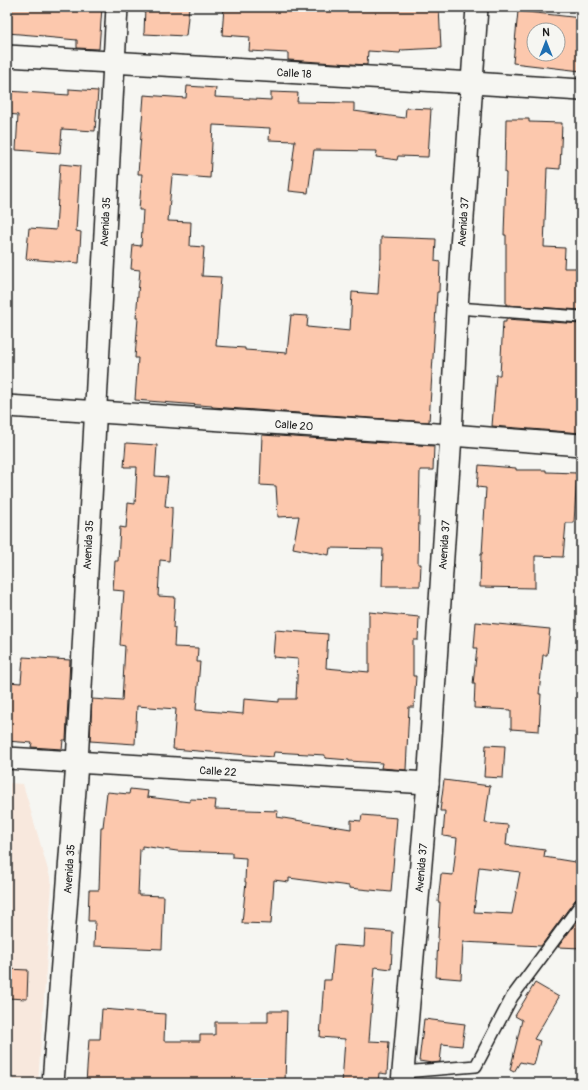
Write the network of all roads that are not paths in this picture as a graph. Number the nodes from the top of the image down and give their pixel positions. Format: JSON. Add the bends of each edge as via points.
{"nodes":[{"id":1,"x":118,"y":7,"type":"edge"},
{"id":2,"x":477,"y":7,"type":"edge"},
{"id":3,"x":7,"y":56,"type":"edge"},
{"id":4,"x":114,"y":62,"type":"junction"},
{"id":5,"x":473,"y":82,"type":"junction"},
{"id":6,"x":581,"y":90,"type":"edge"},
{"id":7,"x":457,"y":308,"type":"junction"},
{"id":8,"x":581,"y":317,"type":"edge"},
{"id":9,"x":7,"y":406,"type":"edge"},
{"id":10,"x":95,"y":412,"type":"junction"},
{"id":11,"x":452,"y":435,"type":"junction"},
{"id":12,"x":581,"y":445,"type":"edge"},
{"id":13,"x":7,"y":758,"type":"edge"},
{"id":14,"x":77,"y":763,"type":"junction"},
{"id":15,"x":428,"y":783,"type":"junction"},
{"id":16,"x":581,"y":904,"type":"edge"},
{"id":17,"x":402,"y":1077,"type":"edge"},
{"id":18,"x":54,"y":1083,"type":"edge"}],
"edges":[{"from":1,"to":4,"type":"street","name":"Avenida 35"},
{"from":2,"to":5,"type":"street","name":"Avenida 37"},
{"from":3,"to":4,"type":"street","name":"Calle 18"},
{"from":4,"to":5,"type":"street","name":"Calle 18"},
{"from":4,"to":10,"type":"street","name":"Avenida 35"},
{"from":5,"to":6,"type":"street","name":"Calle 18"},
{"from":5,"to":7,"type":"street","name":"Avenida 37"},
{"from":7,"to":8,"type":"lane"},
{"from":7,"to":11,"type":"street","name":"Avenida 37"},
{"from":9,"to":10,"type":"street","name":"Calle 20"},
{"from":10,"to":11,"type":"street","name":"Calle 20"},
{"from":10,"to":14,"type":"street","name":"Avenida 35"},
{"from":11,"to":12,"type":"street","name":"Calle 20"},
{"from":11,"to":15,"type":"street","name":"Avenida 37"},
{"from":13,"to":14,"type":"street","name":"Calle 22"},
{"from":14,"to":15,"type":"street","name":"Calle 22"},
{"from":14,"to":18,"type":"street","name":"Avenida 35"},
{"from":15,"to":17,"type":"street","name":"Avenida 37"},
{"from":16,"to":17,"type":"lane","via":[[512,997],[476,1066]]}]}
